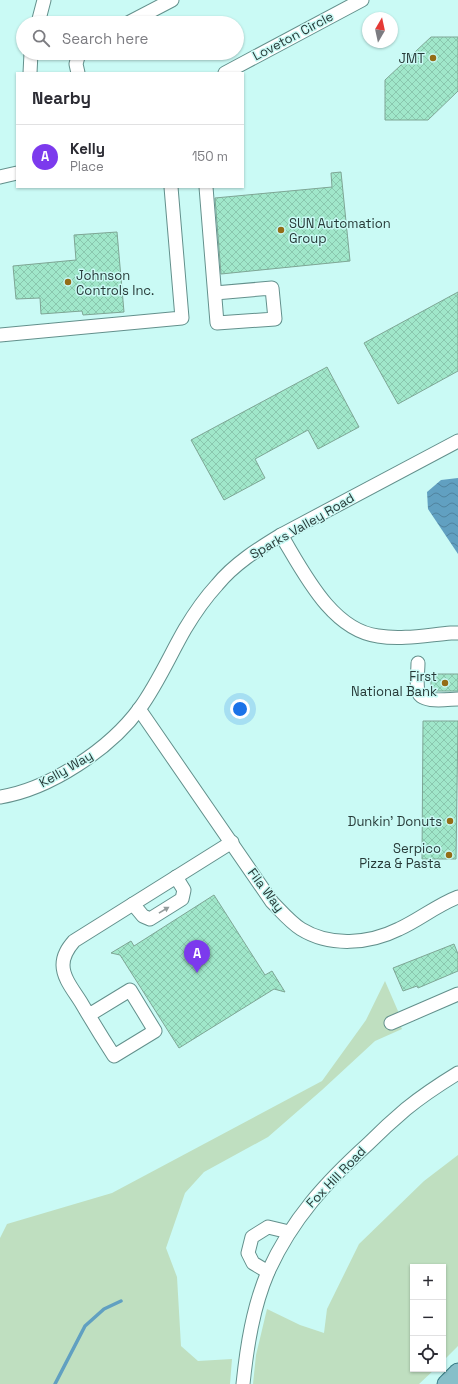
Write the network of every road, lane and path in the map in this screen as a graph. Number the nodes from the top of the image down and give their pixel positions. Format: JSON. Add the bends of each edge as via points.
{"nodes":[{"id":1,"x":44,"y":0,"type":"edge"},
{"id":2,"x":172,"y":0,"type":"edge"},
{"id":3,"x":362,"y":0,"type":"edge"},
{"id":4,"x":40,"y":16,"type":"edge"},
{"id":5,"x":141,"y":16,"type":"edge"},
{"id":6,"x":31,"y":60,"type":"edge"},
{"id":7,"x":77,"y":60,"type":"edge"},
{"id":8,"x":30,"y":72,"type":"edge"},
{"id":9,"x":78,"y":72,"type":"edge"},
{"id":10,"x":227,"y":72,"type":"edge"},
{"id":11,"x":16,"y":173,"type":"edge"},
{"id":12,"x":0,"y":177,"type":"edge"},
{"id":13,"x":171,"y":188,"type":"edge"},
{"id":14,"x":206,"y":188,"type":"edge"},
{"id":15,"x":215,"y":293,"type":"junction"},
{"id":16,"x":0,"y":335,"type":"edge"},
{"id":17,"x":458,"y":441,"type":"edge"},
{"id":18,"x":281,"y":535,"type":"junction"},
{"id":19,"x":458,"y":633,"type":"edge"},
{"id":20,"x":418,"y":663,"type":"dead end"},
{"id":21,"x":458,"y":699,"type":"edge"},
{"id":22,"x":140,"y":709,"type":"junction"},
{"id":23,"x":0,"y":797,"type":"edge"},
{"id":24,"x":232,"y":842,"type":"junction"},
{"id":25,"x":176,"y":877,"type":"junction"},
{"id":26,"x":458,"y":897,"type":"edge"},
{"id":27,"x":133,"y":904,"type":"junction"},
{"id":28,"x":458,"y":994,"type":"edge"},
{"id":29,"x":89,"y":1015,"type":"junction"},
{"id":30,"x":391,"y":1023,"type":"dead end"},
{"id":31,"x":458,"y":1073,"type":"edge"},
{"id":32,"x":289,"y":1232,"type":"junction"},
{"id":33,"x":268,"y":1272,"type":"junction"},
{"id":34,"x":458,"y":1372,"type":"edge"},
{"id":35,"x":243,"y":1384,"type":"edge"},
{"id":36,"x":446,"y":1384,"type":"edge"}],
"edges":[{"from":1,"to":4,"type":"street"},
{"from":2,"to":5,"type":"street"},
{"from":3,"to":10,"type":"street","name":"Loveton Circle"},
{"from":6,"to":8,"type":"street"},
{"from":7,"to":9,"type":"street"},
{"from":11,"to":12,"type":"street"},
{"from":13,"to":16,"type":"street","via":[[182,318]]},
{"from":14,"to":15,"type":"street"},
{"from":15,"to":15,"type":"street","via":[[272,288],[275,319],[217,323]]},
{"from":17,"to":18,"type":"street","name":"Sparks Valley Road"},
{"from":18,"to":19,"type":"street","via":[[324,602],[342,620],[360,631],[377,636],[399,637]]},
{"from":18,"to":22,"type":"street","name":"Sparks Valley Road","via":[[246,559],[217,584],[185,628]]},
{"from":20,"to":21,"type":"street","via":[[420,696],[431,700]]},
{"from":22,"to":23,"type":"street","name":"Kelly Way","via":[[82,763],[28,790]]},
{"from":22,"to":24,"type":"street","name":"Fila Way"},
{"from":24,"to":25,"type":"street"},
{"from":24,"to":26,"type":"street","name":"Fila Way","via":[[281,912],[301,929],[327,939],[351,941],[382,936]]},
{"from":25,"to":27,"type":"street"},
{"from":27,"to":25,"type":"street","one_way":true,"via":[[143,916],[150,919],[182,899],[184,890]]},
{"from":27,"to":29,"type":"street","via":[[67,948],[63,966],[65,976]]},
{"from":28,"to":30,"type":"street"},
{"from":29,"to":29,"type":"street","via":[[114,1056],[155,1031],[130,990]]},
{"from":31,"to":32,"type":"street","name":"Fox Hill Road","via":[[406,1109],[349,1161],[311,1201]]},
{"from":32,"to":33,"type":"street","name":"Fox Hill Road"},
{"from":32,"to":33,"type":"street","via":[[268,1227],[252,1236],[248,1253],[253,1263]]},
{"from":33,"to":35,"type":"street","name":"Fox Hill Road","via":[[248,1340]]},
{"from":34,"to":36,"type":"main road"}]}
